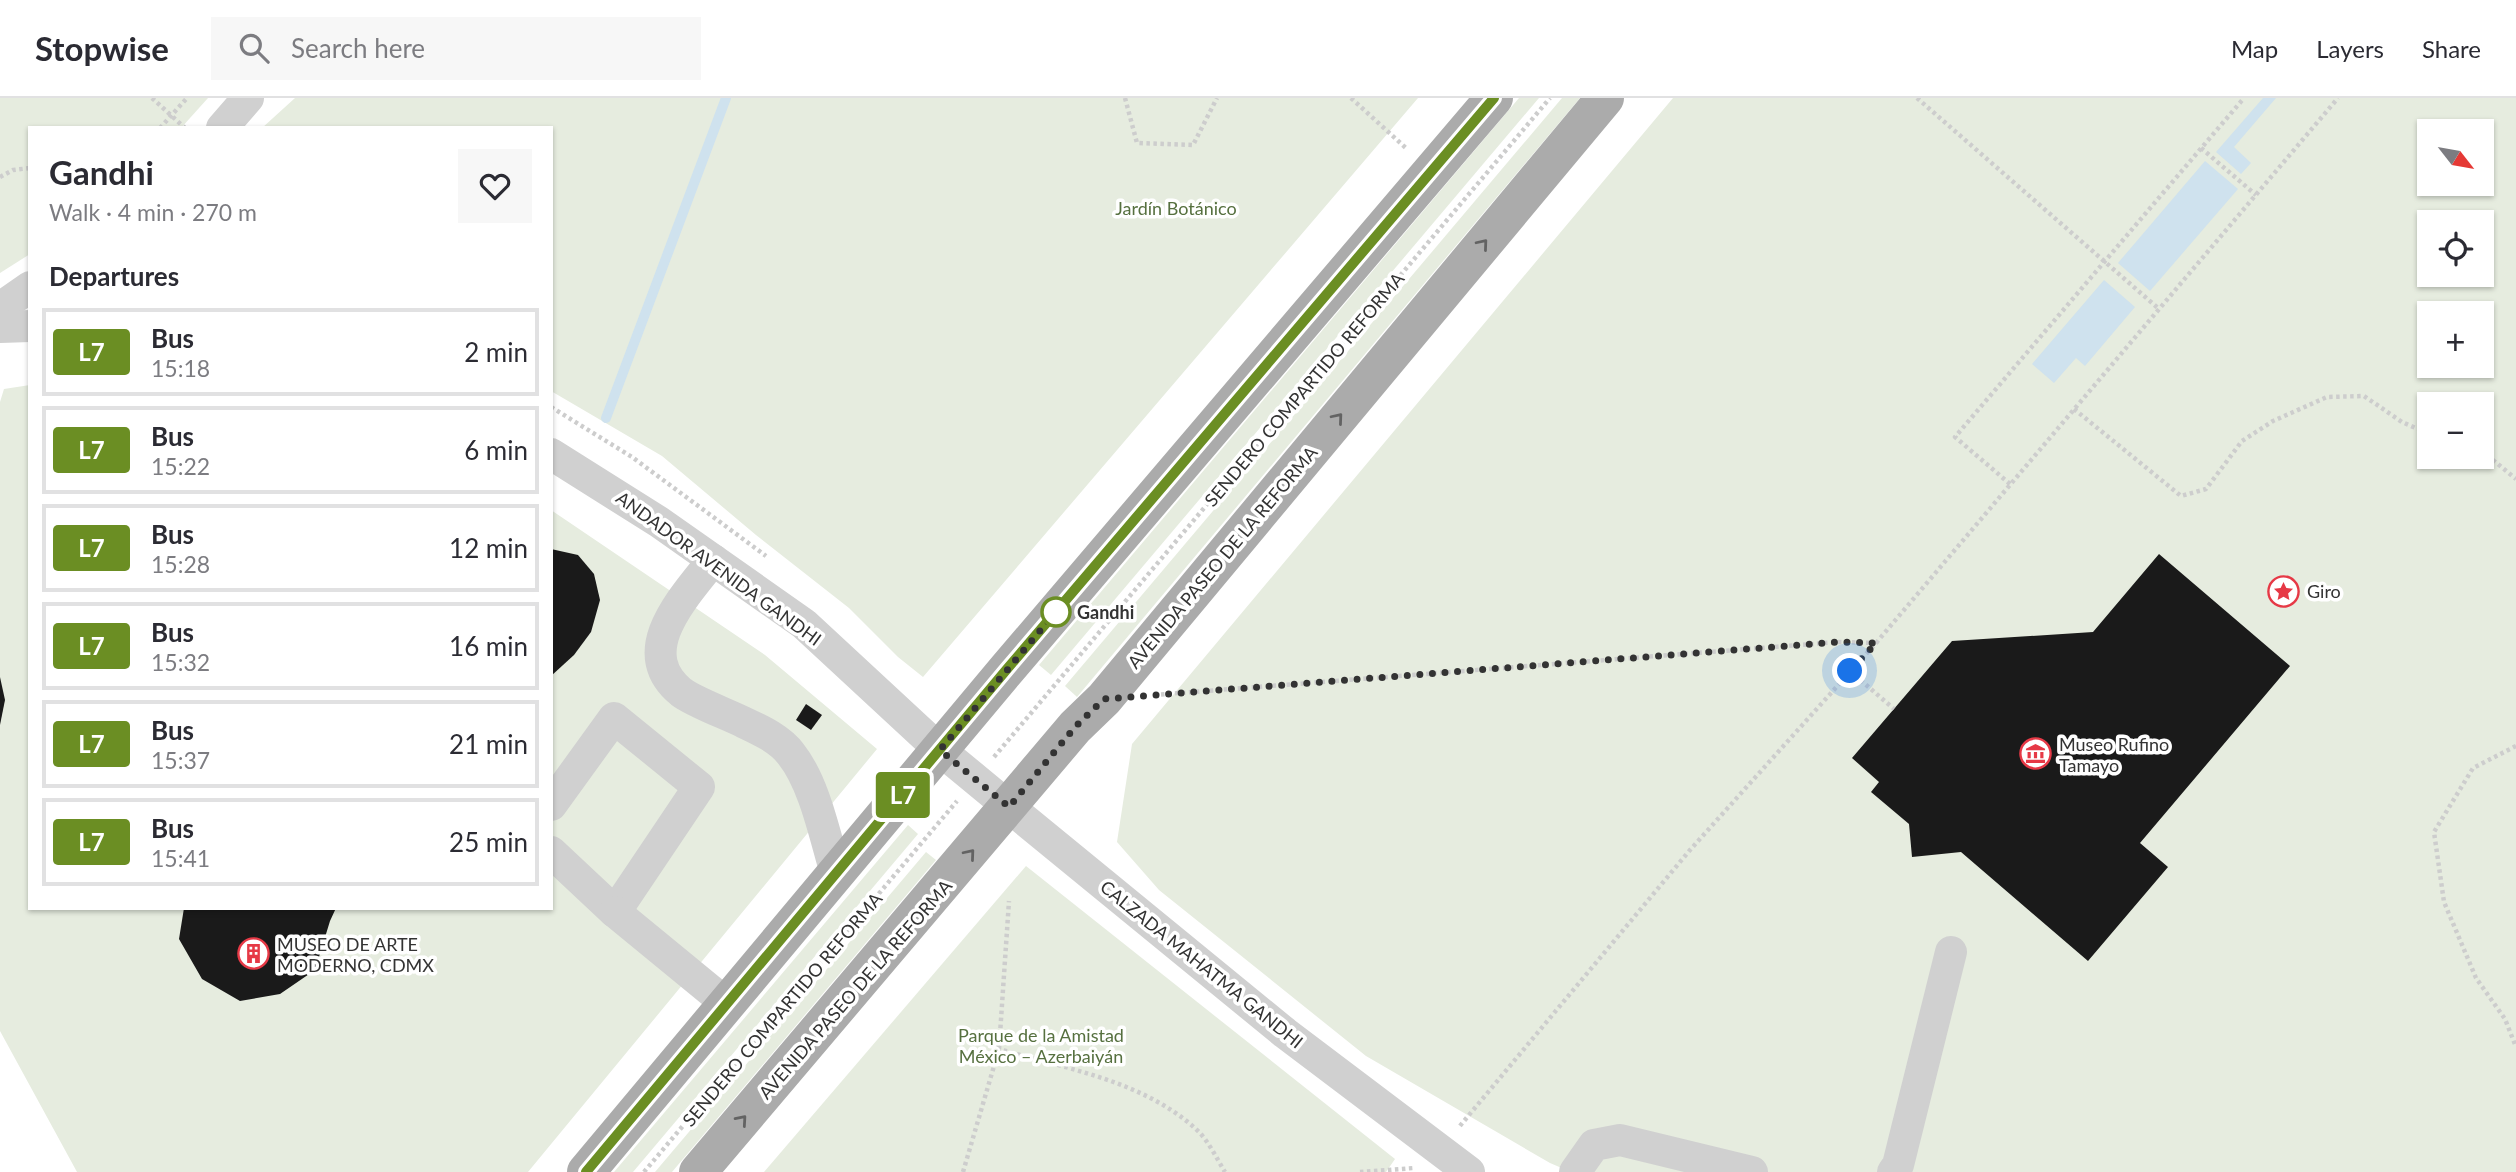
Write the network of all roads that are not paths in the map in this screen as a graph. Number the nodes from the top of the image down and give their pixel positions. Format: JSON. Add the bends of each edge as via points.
{"nodes":[{"id":1,"x":248,"y":98,"type":"edge"},
{"id":2,"x":1494,"y":98,"type":"edge"},
{"id":3,"x":1605,"y":98,"type":"edge"},
{"id":4,"x":224,"y":126,"type":"edge"},
{"id":5,"x":28,"y":288,"type":"edge"},
{"id":6,"x":0,"y":309,"type":"edge"},
{"id":7,"x":28,"y":326,"type":"edge"},
{"id":8,"x":0,"y":327,"type":"edge"},
{"id":9,"x":553,"y":455,"type":"edge"},
{"id":10,"x":713,"y":560,"type":"junction"},
{"id":11,"x":940,"y":750,"type":"junction"},
{"id":12,"x":553,"y":802,"type":"edge"},
{"id":13,"x":1009,"y":807,"type":"junction"},
{"id":14,"x":553,"y":854,"type":"edge"},
{"id":15,"x":836,"y":873,"type":"junction"},
{"id":16,"x":615,"y":912,"type":"junction"},
{"id":17,"x":1951,"y":952,"type":"dead end"},
{"id":18,"x":727,"y":1004,"type":"junction"},
{"id":19,"x":586,"y":1172,"type":"edge"},
{"id":20,"x":698,"y":1172,"type":"edge"},
{"id":21,"x":1469,"y":1172,"type":"edge"},
{"id":22,"x":1575,"y":1172,"type":"edge"},
{"id":23,"x":1752,"y":1172,"type":"edge"},
{"id":24,"x":1893,"y":1172,"type":"edge"}],
"edges":[{"from":1,"to":4,"type":"street"},
{"from":2,"to":11,"type":"main road"},
{"from":13,"to":3,"type":"main road","name":"AVENIDA PASEO DE LA REFORMA","one_way":true},
{"from":5,"to":6,"type":"street"},
{"from":7,"to":8,"type":"street"},
{"from":9,"to":10,"type":"street","name":"ANDADOR AVENIDA GANDHI"},
{"from":10,"to":11,"type":"street","name":"ANDADOR AVENIDA GANDHI","via":[[804,624]]},
{"from":10,"to":15,"type":"street","via":[[665,630],[659,654],[667,676],[682,693],[766,733],[790,753],[803,774]]},
{"from":11,"to":13,"type":"street","name":"CALZADA MAHATMA GANDHI"},
{"from":11,"to":15,"type":"main road"},
{"from":12,"to":16,"type":"street","via":[[614,718],[699,787]]},
{"from":20,"to":13,"type":"main road","name":"AVENIDA PASEO DE LA REFORMA","one_way":true},
{"from":13,"to":21,"type":"street","name":"CALZADA MAHATMA GANDHI","via":[[1285,1033]]},
{"from":14,"to":16,"type":"street"},
{"from":15,"to":18,"type":"main road"},
{"from":16,"to":18,"type":"street"},
{"from":17,"to":24,"type":"street"},
{"from":18,"to":19,"type":"main road"},
{"from":22,"to":23,"type":"street","via":[[1594,1145],[1620,1140]]}]}
